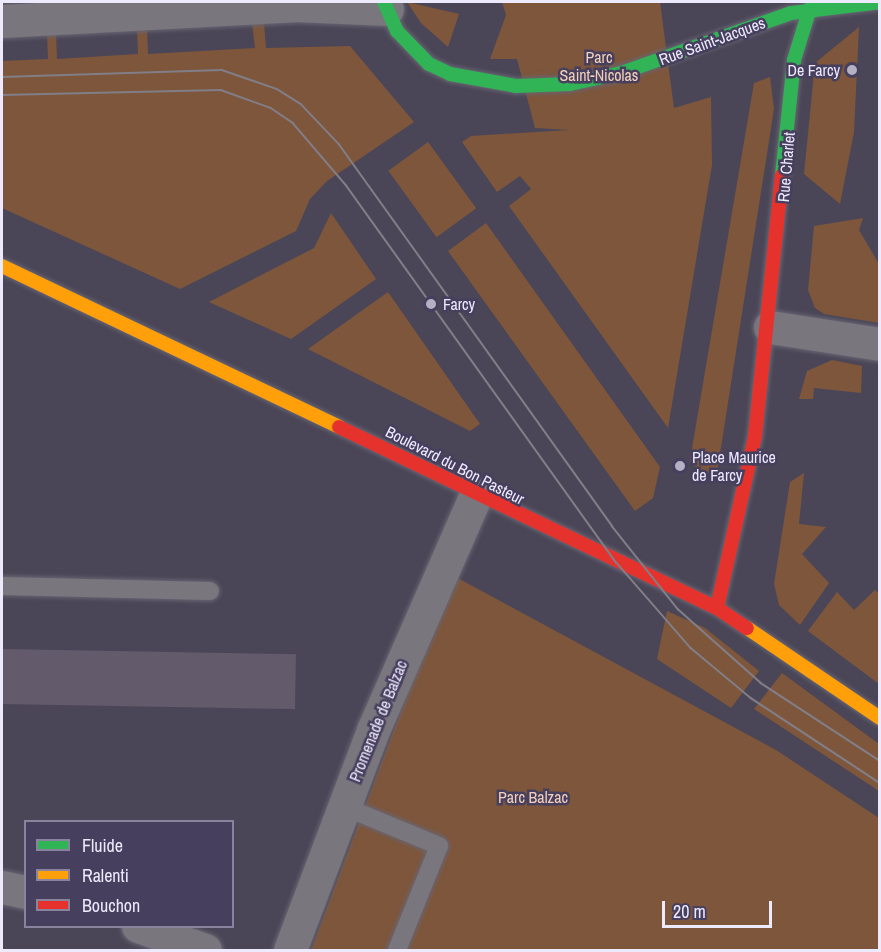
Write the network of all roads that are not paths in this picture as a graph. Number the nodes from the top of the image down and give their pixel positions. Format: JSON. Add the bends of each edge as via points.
{"nodes":[{"id":1,"x":879,"y":2,"type":"edge"},
{"id":2,"x":289,"y":3,"type":"edge"},
{"id":3,"x":385,"y":5,"type":"edge"},
{"id":4,"x":810,"y":8,"type":"junction"},
{"id":5,"x":48,"y":11,"type":"edge"},
{"id":6,"x":2,"y":21,"type":"edge"},
{"id":7,"x":2,"y":266,"type":"edge"},
{"id":8,"x":770,"y":327,"type":"junction"},
{"id":9,"x":879,"y":344,"type":"edge"},
{"id":10,"x":476,"y":495,"type":"junction"},
{"id":11,"x":2,"y":586,"type":"edge"},
{"id":12,"x":210,"y":591,"type":"dead end"},
{"id":13,"x":717,"y":608,"type":"junction"},
{"id":14,"x":879,"y":718,"type":"edge"},
{"id":15,"x":345,"y":807,"type":"junction"},
{"id":16,"x":2,"y":887,"type":"edge"},
{"id":17,"x":24,"y":892,"type":"edge"},
{"id":18,"x":141,"y":928,"type":"edge"},
{"id":19,"x":205,"y":951,"type":"edge"},
{"id":20,"x":290,"y":951,"type":"edge"},
{"id":21,"x":397,"y":951,"type":"edge"}],
"edges":[{"from":1,"to":4,"type":"street","name":"Rue Saint-Jacques"},
{"from":2,"to":3,"type":"street","name":"Rue Saint-Jacques"},
{"from":2,"to":5,"type":"street","name":"Rue Saint-Jacques"},
{"from":3,"to":4,"type":"street","name":"Rue Saint-Jacques","via":[[411,50],[450,74],[543,86],[621,73]]},
{"from":4,"to":8,"type":"street","name":"Rue Charlet","via":[[794,60]]},
{"from":5,"to":6,"type":"street","name":"Rue Saint-Jacques"},
{"from":7,"to":10,"type":"street","name":"Boulevard du Bon Pasteur","via":[[406,456]]},
{"from":8,"to":9,"type":"street"},
{"from":8,"to":13,"type":"street","name":"Rue Charlet","via":[[743,507]]},
{"from":10,"to":13,"type":"street","name":"Boulevard du Bon Pasteur"},
{"from":10,"to":15,"type":"street","name":"Promenade de Balzac","via":[[446,554]]},
{"from":11,"to":12,"type":"lane"},
{"from":13,"to":14,"type":"street","name":"Boulevard du Bon Pasteur"},
{"from":15,"to":20,"type":"street","name":"Promenade de Balzac"},
{"from":15,"to":21,"type":"lane","via":[[439,846]]},
{"from":16,"to":17,"type":"street"},
{"from":18,"to":19,"type":"street"}]}
